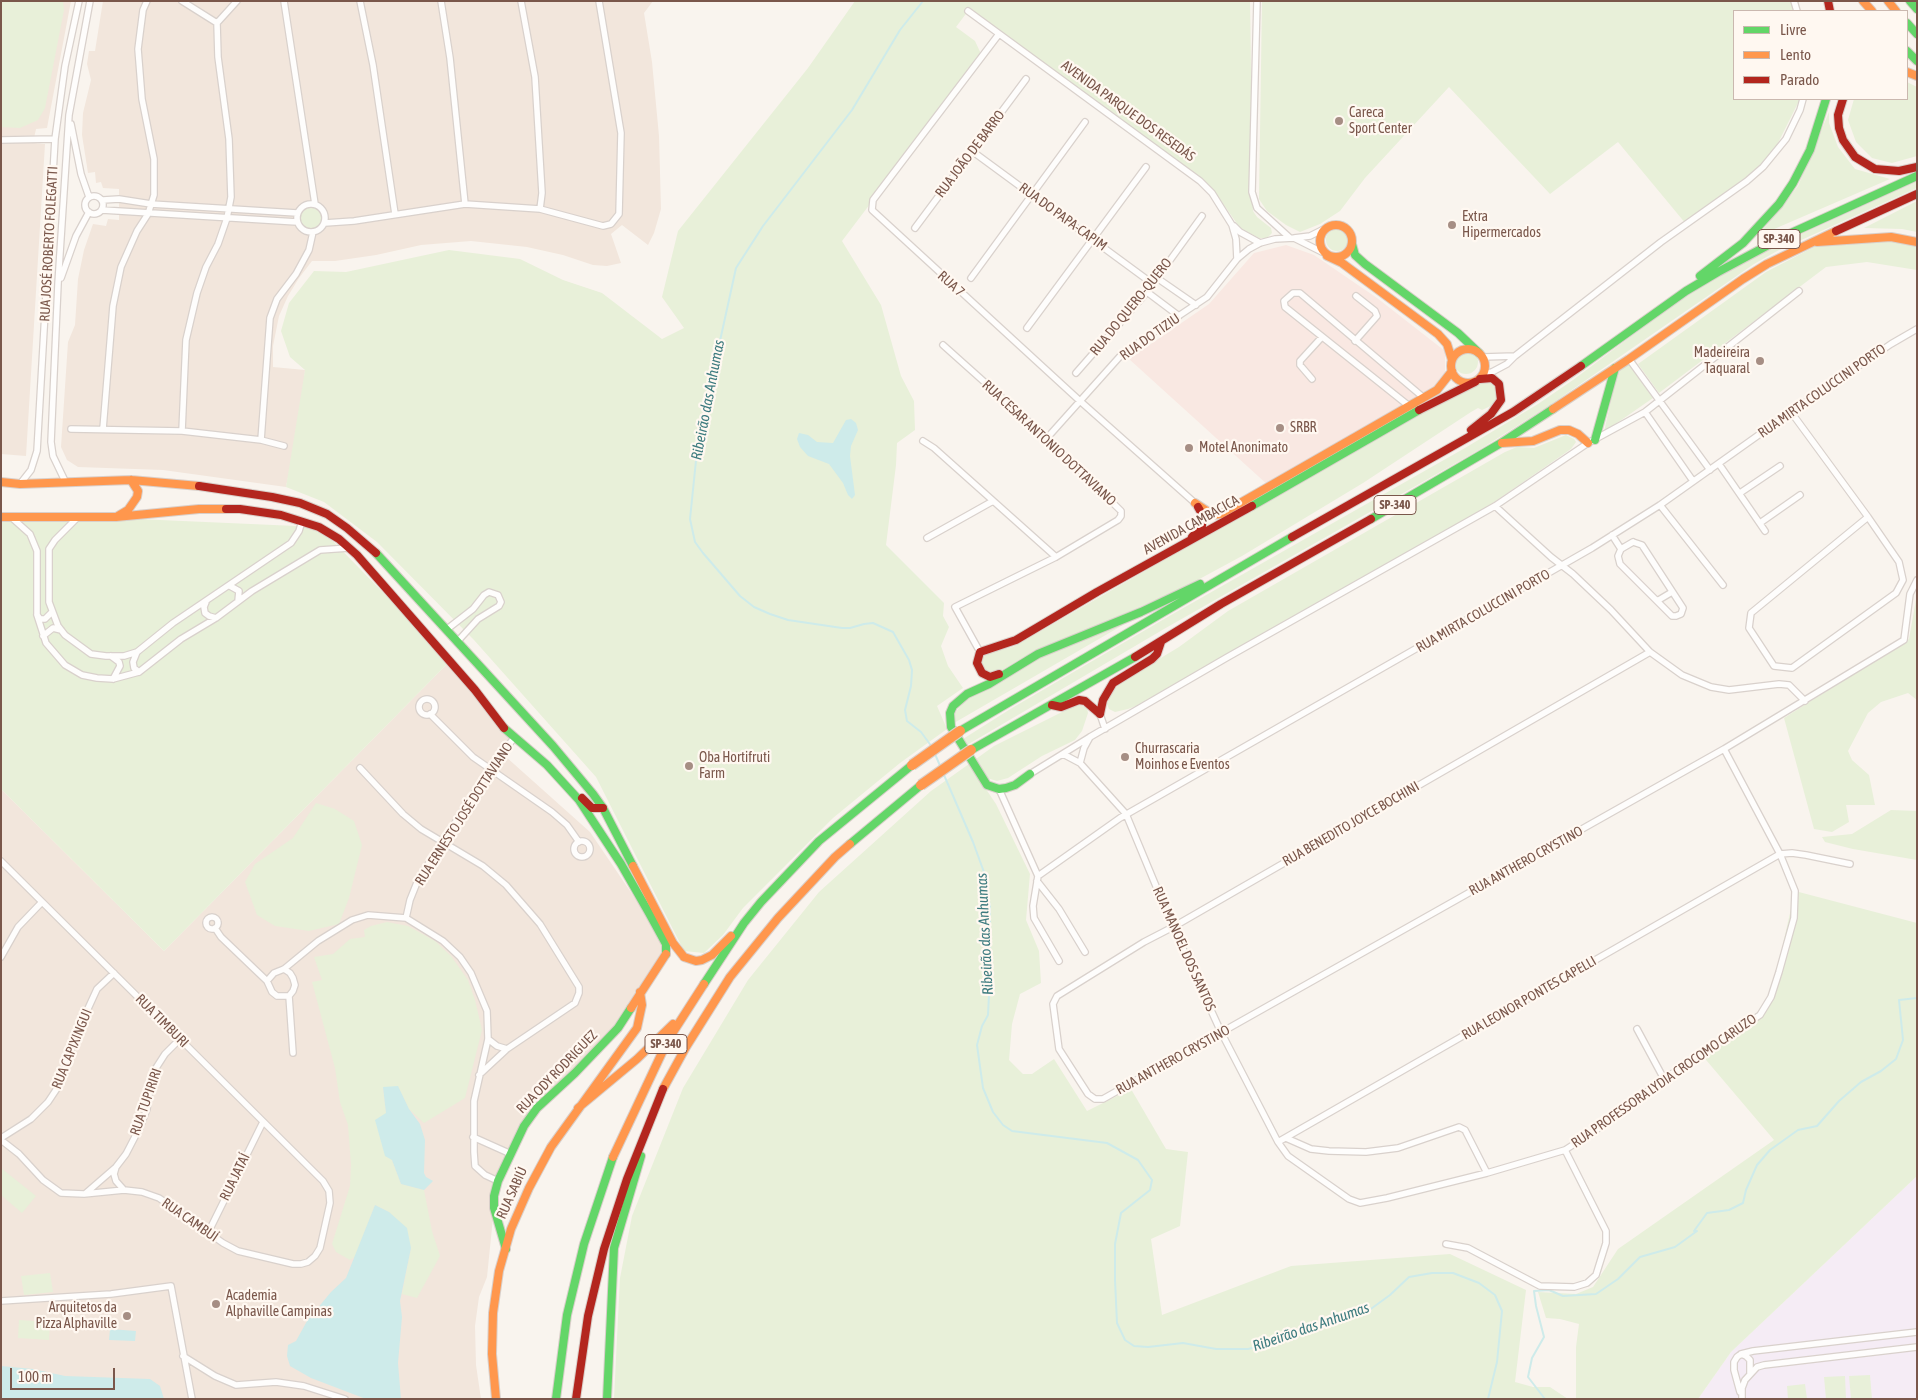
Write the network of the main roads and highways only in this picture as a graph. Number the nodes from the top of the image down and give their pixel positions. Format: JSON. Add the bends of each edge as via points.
{"nodes":[{"id":1,"x":1910,"y":1,"type":"edge"},
{"id":2,"x":1917,"y":9,"type":"edge"},
{"id":3,"x":1908,"y":24,"type":"edge"},
{"id":4,"x":1917,"y":34,"type":"edge"},
{"id":5,"x":1908,"y":52,"type":"edge"},
{"id":6,"x":1917,"y":61,"type":"edge"},
{"id":7,"x":1826,"y":100,"type":"edge"},
{"id":8,"x":1844,"y":100,"type":"edge"},
{"id":9,"x":1917,"y":167,"type":"edge"},
{"id":10,"x":1917,"y":176,"type":"edge"},
{"id":11,"x":1917,"y":194,"type":"edge"},
{"id":12,"x":1809,"y":242,"type":"junction"},
{"id":13,"x":1917,"y":242,"type":"edge"},
{"id":14,"x":1352,"y":244,"type":"junction"},
{"id":15,"x":1325,"y":254,"type":"junction"},
{"id":16,"x":1649,"y":317,"type":"junction"},
{"id":17,"x":1481,"y":355,"type":"junction"},
{"id":18,"x":1452,"y":366,"type":"junction"},
{"id":19,"x":1615,"y":368,"type":"junction"},
{"id":20,"x":1480,"y":378,"type":"junction"},
{"id":21,"x":1501,"y":443,"type":"junction"},
{"id":22,"x":131,"y":480,"type":"junction"},
{"id":23,"x":1,"y":482,"type":"edge"},
{"id":24,"x":1358,"y":500,"type":"junction"},
{"id":25,"x":6,"y":517,"type":"edge"},
{"id":26,"x":116,"y":517,"type":"junction"},
{"id":27,"x":1172,"y":550,"type":"junction"},
{"id":28,"x":1266,"y":552,"type":"junction"},
{"id":29,"x":1162,"y":642,"type":"junction"},
{"id":30,"x":1025,"y":661,"type":"junction"},
{"id":31,"x":1052,"y":705,"type":"junction"},
{"id":32,"x":1030,"y":774,"type":"road end"},
{"id":33,"x":565,"y":784,"type":"junction"},
{"id":34,"x":603,"y":808,"type":"junction"},
{"id":35,"x":744,"y":923,"type":"junction"},
{"id":36,"x":666,"y":954,"type":"junction"},
{"id":37,"x":684,"y":957,"type":"junction"},
{"id":38,"x":640,"y":992,"type":"junction"},
{"id":39,"x":688,"y":1010,"type":"junction"},
{"id":40,"x":578,"y":1108,"type":"junction"},
{"id":41,"x":648,"y":1124,"type":"junction"},
{"id":42,"x":506,"y":1249,"type":"junction"},
{"id":43,"x":496,"y":1399,"type":"edge"},
{"id":44,"x":556,"y":1399,"type":"edge"},
{"id":45,"x":576,"y":1399,"type":"edge"},
{"id":46,"x":608,"y":1399,"type":"edge"}],
"edges":[{"from":1,"to":2,"type":"main road"},
{"from":3,"to":4,"type":"main road"},
{"from":5,"to":6,"type":"main road"},
{"from":7,"to":16,"type":"main road","via":[[1803,165],[1766,220],[1743,243]]},
{"from":8,"to":9,"type":"main road","via":[[1838,115],[1839,128],[1855,157],[1874,169],[1899,171]]},
{"from":10,"to":16,"type":"main road","number":"SP-340","via":[[1748,255]]},
{"from":11,"to":12,"type":"main road","number":"SP-340"},
{"from":12,"to":13,"type":"main road","via":[[1891,237]]},
{"from":12,"to":19,"type":"main road","number":"SP-340","via":[[1743,279]]},
{"from":14,"to":15,"type":"main road","via":[[1346,255],[1340,258]]},
{"from":14,"to":15,"type":"main road","via":[[1351,234],[1343,226],[1324,229],[1319,240]]},
{"from":14,"to":17,"type":"main road","via":[[1355,255],[1365,264],[1458,333]]},
{"from":15,"to":18,"type":"main road","via":[[1438,334],[1447,344]]},
{"from":16,"to":24,"type":"main road","number":"SP-340","via":[[1513,412]]},
{"from":17,"to":18,"type":"main road","via":[[1474,350],[1464,350],[1459,352]]},
{"from":17,"to":20,"type":"main road","via":[[1485,363]]},
{"from":18,"to":20,"type":"main road","via":[[1458,380],[1464,382]]},
{"from":18,"to":27,"type":"main road","name":"AVENIDA CAMBACICA","via":[[1437,390],[1217,516],[1195,503],[1202,514],[1202,526],[1195,535]]},
{"from":19,"to":21,"type":"main road","number":"SP-340"},
{"from":19,"to":21,"type":"main road","via":[[1592,442],[1569,430],[1560,430],[1533,441]]},
{"from":20,"to":24,"type":"main road","via":[[1492,378],[1499,384],[1501,400],[1491,414]]},
{"from":20,"to":27,"type":"main road","name":"AVENIDA CAMBACICA","via":[[1428,404]]},
{"from":21,"to":29,"type":"main road","number":"SP-340","via":[[1221,604]]},
{"from":22,"to":23,"type":"main road"},
{"from":22,"to":26,"type":"main road","via":[[138,491],[137,497],[128,510]]},
{"from":22,"to":34,"type":"main road","via":[[272,497],[300,502],[327,514],[370,546],[553,746]]},
{"from":24,"to":28,"type":"main road","number":"SP-340"},
{"from":25,"to":26,"type":"main road"},
{"from":26,"to":33,"type":"main road","via":[[221,508],[262,512],[319,527],[358,554],[475,690],[499,723]]},
{"from":27,"to":30,"type":"main road","name":"AVENIDA CAMBACICA","via":[[1016,640],[980,652],[977,658],[978,668],[990,677]]},
{"from":28,"to":30,"type":"main road","via":[[1140,612]]},
{"from":28,"to":35,"type":"main road","number":"SP-340","bridge":true,"via":[[960,731],[912,765],[819,841]]},
{"from":29,"to":31,"type":"main road","number":"SP-340"},
{"from":29,"to":31,"type":"main road","via":[[1152,659],[1113,683],[1103,700],[1100,714],[1084,701],[1078,700],[1061,708]]},
{"from":30,"to":32,"type":"main road","via":[[967,694],[950,713],[951,727],[983,780],[992,788],[1015,784]]},
{"from":31,"to":41,"type":"main road","number":"SP-340","bridge":true,"via":[[971,750],[921,785],[835,857],[778,918],[730,977],[686,1047]]},
{"from":33,"to":34,"type":"main road","via":[[592,808]]},
{"from":33,"to":36,"type":"main road","via":[[621,864],[664,939]]},
{"from":34,"to":37,"type":"main road","via":[[678,952]]},
{"from":35,"to":37,"type":"main road","via":[[712,955],[702,960]]},
{"from":35,"to":39,"type":"main road","number":"SP-340"},
{"from":36,"to":37,"type":"main road","via":[[672,952]]},
{"from":36,"to":38,"type":"main road","name":"RUA ODY RODRIGUEZ"},
{"from":38,"to":40,"type":"main road","name":"RUA SABIÚ","via":[[642,1005],[637,1028]]},
{"from":38,"to":42,"type":"main road","name":"RUA ODY RODRIGUEZ","via":[[618,1028],[537,1108],[524,1126],[494,1196],[494,1208]]},
{"from":39,"to":40,"type":"main road","via":[[637,1059]]},
{"from":39,"to":44,"type":"main road","number":"SP-340","via":[[668,1040],[609,1166],[584,1244],[567,1316]]},
{"from":40,"to":42,"type":"main road","name":"RUA SABIÚ","via":[[539,1167]]},
{"from":41,"to":45,"type":"main road","number":"SP-340","via":[[604,1249],[588,1316]]},
{"from":41,"to":46,"type":"main road","via":[[614,1248]]},
{"from":42,"to":43,"type":"main road","name":"RUA SABIÚ","via":[[496,1285],[493,1313]]}]}
